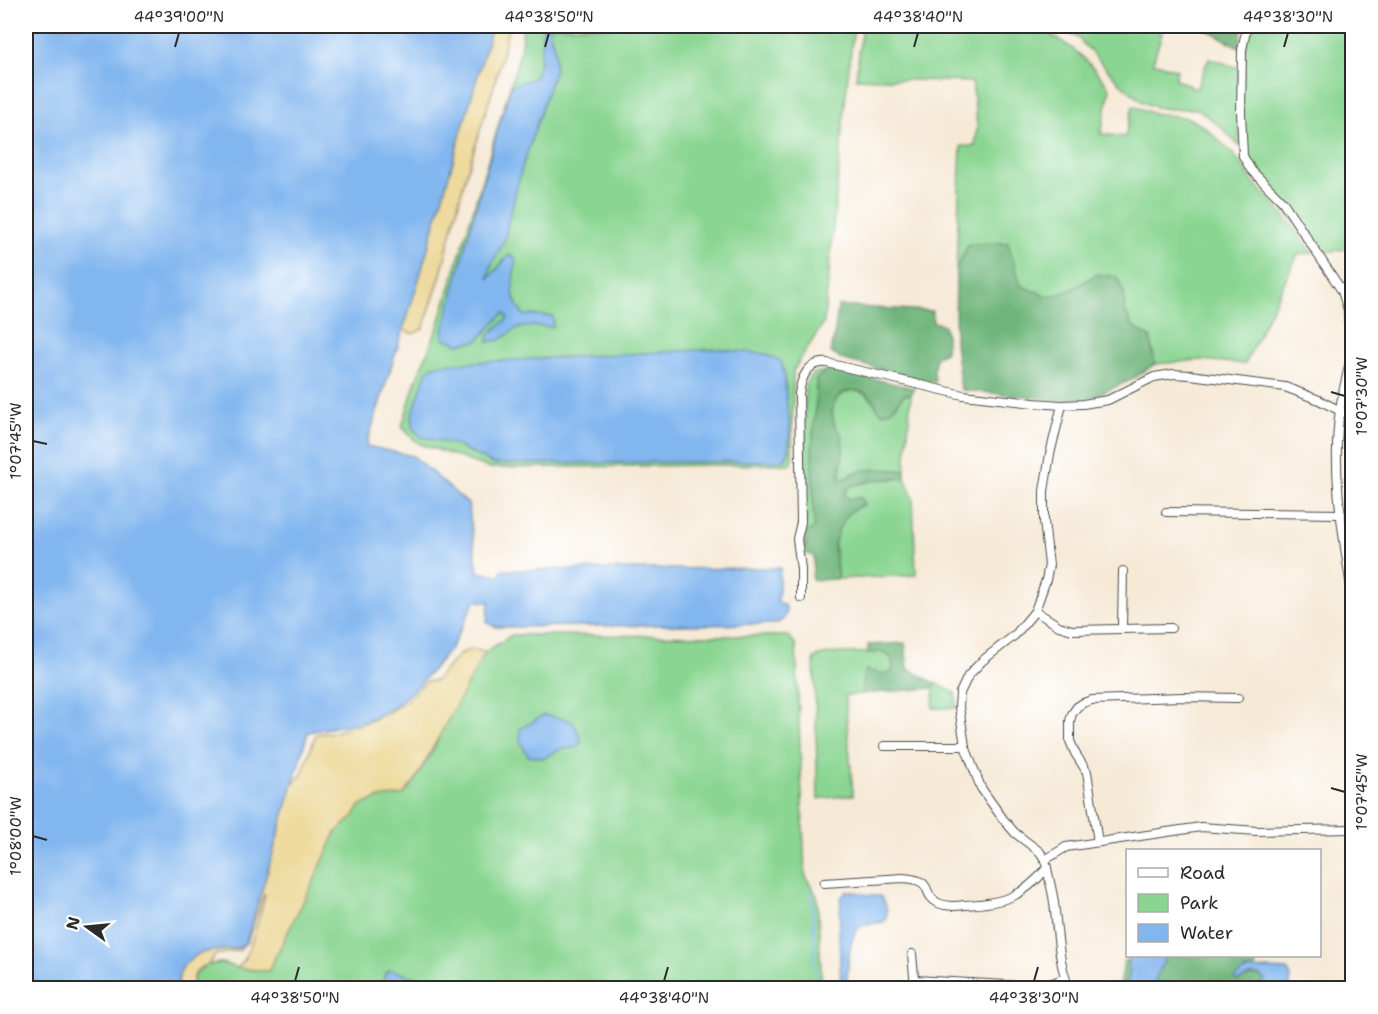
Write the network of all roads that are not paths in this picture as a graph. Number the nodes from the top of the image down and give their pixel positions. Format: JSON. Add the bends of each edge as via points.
{"nodes":[{"id":1,"x":1247,"y":26,"type":"edge"},
{"id":2,"x":1352,"y":356,"type":"edge"},
{"id":3,"x":1062,"y":405,"type":"junction"},
{"id":4,"x":1340,"y":410,"type":"junction"},
{"id":5,"x":1353,"y":417,"type":"edge"},
{"id":6,"x":1166,"y":512,"type":"dead end"},
{"id":7,"x":1341,"y":514,"type":"junction"},
{"id":8,"x":1123,"y":571,"type":"dead end"},
{"id":9,"x":1353,"y":594,"type":"edge"},
{"id":10,"x":801,"y":598,"type":"dead end"},
{"id":11,"x":1035,"y":611,"type":"junction"},
{"id":12,"x":1122,"y":628,"type":"junction"},
{"id":13,"x":1171,"y":628,"type":"dead end"},
{"id":14,"x":1238,"y":698,"type":"dead end"},
{"id":15,"x":884,"y":746,"type":"dead end"},
{"id":16,"x":965,"y":746,"type":"junction"},
{"id":17,"x":1353,"y":829,"type":"edge"},
{"id":18,"x":1098,"y":842,"type":"junction"},
{"id":19,"x":1046,"y":864,"type":"junction"},
{"id":20,"x":824,"y":883,"type":"dead end"},
{"id":21,"x":912,"y":954,"type":"dead end"},
{"id":22,"x":1065,"y":978,"type":"junction"},
{"id":23,"x":915,"y":985,"type":"edge"},
{"id":24,"x":1018,"y":988,"type":"edge"},
{"id":25,"x":1069,"y":988,"type":"edge"}],
"edges":[{"from":1,"to":2,"type":"street","via":[[1242,50],[1240,113],[1243,156],[1251,170],[1283,202],[1342,291],[1348,310]]},
{"from":2,"to":4,"type":"street"},
{"from":3,"to":4,"type":"street","via":[[1108,400],[1154,377],[1173,374],[1285,387]]},
{"from":3,"to":10,"type":"street","via":[[963,395],[822,363],[810,368],[799,394],[801,522],[797,539]]},
{"from":3,"to":11,"type":"street","via":[[1044,491],[1049,565]]},
{"from":4,"to":5,"type":"street"},
{"from":4,"to":7,"type":"street"},
{"from":6,"to":7,"type":"street"},
{"from":7,"to":9,"type":"street"},
{"from":8,"to":12,"type":"street"},
{"from":11,"to":12,"type":"street","via":[[1072,630]]},
{"from":11,"to":16,"type":"street","via":[[1015,635],[975,667],[963,684],[959,707]]},
{"from":12,"to":13,"type":"street"},
{"from":14,"to":18,"type":"street","via":[[1092,700],[1077,707],[1070,721],[1070,741],[1087,772]]},
{"from":15,"to":16,"type":"street"},
{"from":16,"to":19,"type":"street","via":[[991,804],[1015,832],[1040,852]]},
{"from":17,"to":18,"type":"street","via":[[1257,831],[1201,827]]},
{"from":18,"to":19,"type":"street","via":[[1066,847]]},
{"from":19,"to":20,"type":"street","via":[[1029,887],[984,904],[944,905],[932,899],[925,884],[916,879]]},
{"from":19,"to":22,"type":"street"},
{"from":21,"to":23,"type":"street"},
{"from":22,"to":24,"type":"street","via":[[1043,987]]},
{"from":22,"to":25,"type":"street"},
{"from":23,"to":24,"type":"street"}]}
